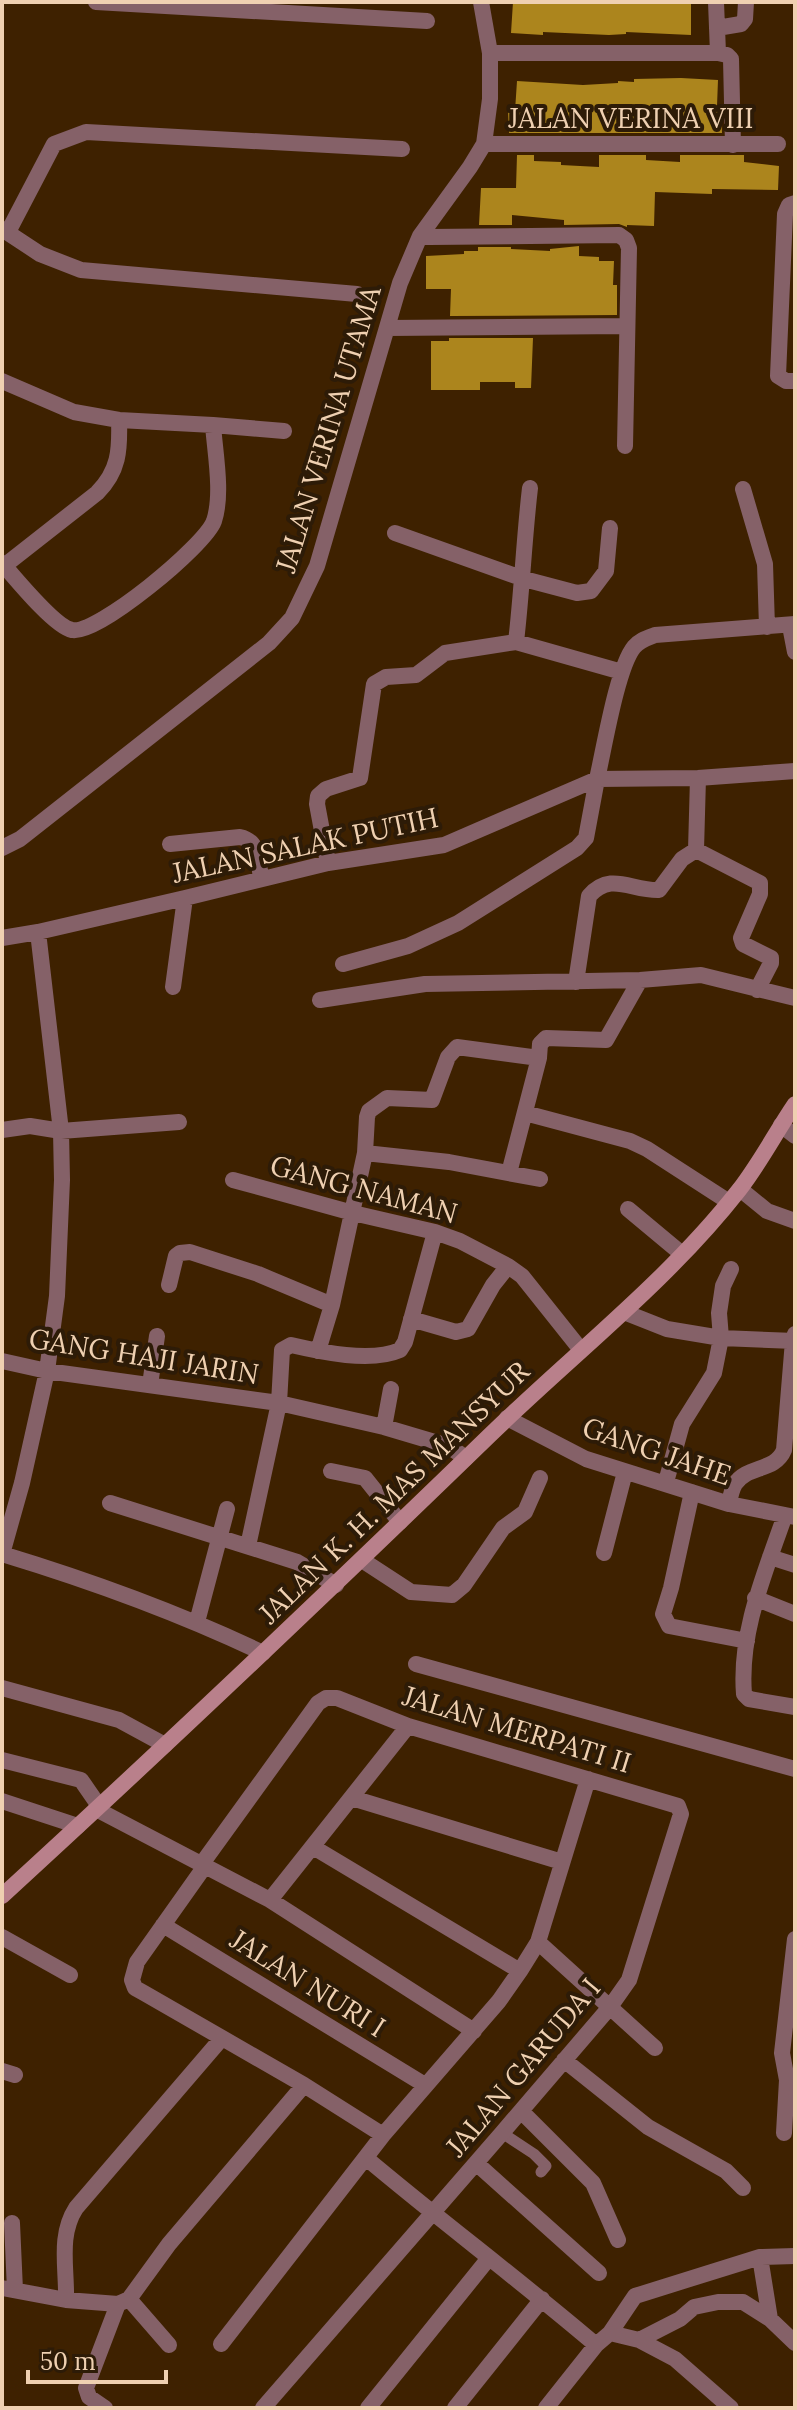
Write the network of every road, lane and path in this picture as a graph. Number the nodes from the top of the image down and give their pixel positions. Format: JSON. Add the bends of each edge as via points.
{"nodes":[{"id":1,"x":96,"y":2,"type":"edge"},
{"id":2,"x":481,"y":2,"type":"edge"},
{"id":3,"x":716,"y":2,"type":"edge"},
{"id":4,"x":746,"y":2,"type":"edge"},
{"id":5,"x":427,"y":21,"type":"dead end"},
{"id":6,"x":717,"y":28,"type":"junction"},
{"id":7,"x":490,"y":53,"type":"junction"},
{"id":8,"x":724,"y":55,"type":"junction"},
{"id":9,"x":484,"y":144,"type":"junction"},
{"id":10,"x":778,"y":144,"type":"dead end"},
{"id":11,"x":733,"y":145,"type":"junction"},
{"id":12,"x":402,"y":149,"type":"dead end"},
{"id":13,"x":795,"y":203,"type":"edge"},
{"id":14,"x":5,"y":230,"type":"edge"},
{"id":15,"x":420,"y":236,"type":"junction"},
{"id":16,"x":357,"y":294,"type":"dead end"},
{"id":17,"x":626,"y":326,"type":"junction"},
{"id":18,"x":387,"y":328,"type":"junction"},
{"id":19,"x":2,"y":381,"type":"edge"},
{"id":20,"x":795,"y":381,"type":"edge"},
{"id":21,"x":119,"y":420,"type":"junction"},
{"id":22,"x":213,"y":425,"type":"junction"},
{"id":23,"x":284,"y":431,"type":"dead end"},
{"id":24,"x":625,"y":446,"type":"dead end"},
{"id":25,"x":530,"y":488,"type":"dead end"},
{"id":26,"x":743,"y":489,"type":"dead end"},
{"id":27,"x":610,"y":528,"type":"dead end"},
{"id":28,"x":395,"y":533,"type":"dead end"},
{"id":29,"x":3,"y":564,"type":"edge"},
{"id":30,"x":524,"y":579,"type":"junction"},
{"id":31,"x":792,"y":625,"type":"edge"},
{"id":32,"x":767,"y":627,"type":"junction"},
{"id":33,"x":516,"y":642,"type":"junction"},
{"id":34,"x":795,"y":652,"type":"edge"},
{"id":35,"x":622,"y":672,"type":"junction"},
{"id":36,"x":795,"y":771,"type":"edge"},
{"id":37,"x":698,"y":778,"type":"junction"},
{"id":38,"x":597,"y":779,"type":"junction"},
{"id":39,"x":170,"y":844,"type":"dead end"},
{"id":40,"x":2,"y":848,"type":"edge"},
{"id":41,"x":696,"y":850,"type":"junction"},
{"id":42,"x":328,"y":863,"type":"junction"},
{"id":43,"x":261,"y":878,"type":"junction"},
{"id":44,"x":185,"y":898,"type":"junction"},
{"id":45,"x":38,"y":932,"type":"junction"},
{"id":46,"x":2,"y":938,"type":"edge"},
{"id":47,"x":343,"y":964,"type":"dead end"},
{"id":48,"x":640,"y":980,"type":"junction"},
{"id":49,"x":576,"y":982,"type":"junction"},
{"id":50,"x":173,"y":987,"type":"dead end"},
{"id":51,"x":757,"y":990,"type":"junction"},
{"id":52,"x":795,"y":998,"type":"edge"},
{"id":53,"x":320,"y":1000,"type":"dead end"},
{"id":54,"x":539,"y":1058,"type":"junction"},
{"id":55,"x":795,"y":1104,"type":"edge"},
{"id":56,"x":525,"y":1113,"type":"junction"},
{"id":57,"x":179,"y":1122,"type":"dead end"},
{"id":58,"x":781,"y":1125,"type":"junction"},
{"id":59,"x":2,"y":1130,"type":"edge"},
{"id":60,"x":61,"y":1131,"type":"junction"},
{"id":61,"x":795,"y":1136,"type":"edge"},
{"id":62,"x":365,"y":1153,"type":"junction"},
{"id":63,"x":509,"y":1173,"type":"junction"},
{"id":64,"x":540,"y":1179,"type":"dead end"},
{"id":65,"x":233,"y":1180,"type":"dead end"},
{"id":66,"x":734,"y":1195,"type":"junction"},
{"id":67,"x":628,"y":1209,"type":"dead end"},
{"id":68,"x":353,"y":1213,"type":"junction"},
{"id":69,"x":795,"y":1221,"type":"edge"},
{"id":70,"x":435,"y":1232,"type":"junction"},
{"id":71,"x":682,"y":1254,"type":"junction"},
{"id":72,"x":508,"y":1266,"type":"junction"},
{"id":73,"x":731,"y":1269,"type":"dead end"},
{"id":74,"x":169,"y":1285,"type":"dead end"},
{"id":75,"x":332,"y":1305,"type":"junction"},
{"id":76,"x":624,"y":1312,"type":"junction"},
{"id":77,"x":411,"y":1319,"type":"junction"},
{"id":78,"x":157,"y":1336,"type":"dead end"},
{"id":79,"x":721,"y":1338,"type":"junction"},
{"id":80,"x":794,"y":1339,"type":"edge"},
{"id":81,"x":581,"y":1350,"type":"junction"},
{"id":82,"x":318,"y":1351,"type":"junction"},
{"id":83,"x":2,"y":1361,"type":"edge"},
{"id":84,"x":47,"y":1371,"type":"junction"},
{"id":85,"x":150,"y":1385,"type":"junction"},
{"id":86,"x":391,"y":1389,"type":"dead end"},
{"id":87,"x":279,"y":1403,"type":"junction"},
{"id":88,"x":791,"y":1411,"type":"edge"},
{"id":89,"x":507,"y":1418,"type":"junction"},
{"id":90,"x":384,"y":1427,"type":"junction"},
{"id":91,"x":466,"y":1458,"type":"junction"},
{"id":92,"x":331,"y":1471,"type":"dead end"},
{"id":93,"x":625,"y":1472,"type":"junction"},
{"id":94,"x":540,"y":1478,"type":"dead end"},
{"id":95,"x":666,"y":1482,"type":"junction"},
{"id":96,"x":692,"y":1492,"type":"junction"},
{"id":97,"x":110,"y":1503,"type":"dead end"},
{"id":98,"x":729,"y":1504,"type":"junction"},
{"id":99,"x":227,"y":1509,"type":"dead end"},
{"id":100,"x":790,"y":1516,"type":"edge"},
{"id":101,"x":400,"y":1522,"type":"junction"},
{"id":102,"x":221,"y":1537,"type":"junction"},
{"id":103,"x":248,"y":1546,"type":"junction"},
{"id":104,"x":604,"y":1553,"type":"dead end"},
{"id":105,"x":2,"y":1554,"type":"edge"},
{"id":106,"x":770,"y":1557,"type":"junction"},
{"id":107,"x":362,"y":1560,"type":"junction"},
{"id":108,"x":795,"y":1565,"type":"edge"},
{"id":109,"x":336,"y":1585,"type":"junction"},
{"id":110,"x":755,"y":1598,"type":"junction"},
{"id":111,"x":795,"y":1614,"type":"edge"},
{"id":112,"x":197,"y":1622,"type":"junction"},
{"id":113,"x":747,"y":1641,"type":"junction"},
{"id":114,"x":263,"y":1653,"type":"junction"},
{"id":115,"x":416,"y":1664,"type":"dead end"},
{"id":116,"x":2,"y":1688,"type":"edge"},
{"id":117,"x":795,"y":1707,"type":"edge"},
{"id":118,"x":408,"y":1726,"type":"junction"},
{"id":119,"x":165,"y":1745,"type":"junction"},
{"id":120,"x":2,"y":1760,"type":"edge"},
{"id":121,"x":795,"y":1769,"type":"edge"},
{"id":122,"x":588,"y":1779,"type":"junction"},
{"id":123,"x":352,"y":1798,"type":"junction"},
{"id":124,"x":2,"y":1801,"type":"edge"},
{"id":125,"x":98,"y":1807,"type":"junction"},
{"id":126,"x":681,"y":1809,"type":"joint"},
{"id":127,"x":78,"y":1826,"type":"junction"},
{"id":128,"x":313,"y":1847,"type":"junction"},
{"id":129,"x":562,"y":1862,"type":"junction"},
{"id":130,"x":205,"y":1866,"type":"junction"},
{"id":131,"x":2,"y":1896,"type":"edge"},
{"id":132,"x":270,"y":1900,"type":"junction"},
{"id":133,"x":163,"y":1925,"type":"junction"},
{"id":134,"x":2,"y":1937,"type":"edge"},
{"id":135,"x":795,"y":1939,"type":"edge"},
{"id":136,"x":538,"y":1942,"type":"junction"},
{"id":137,"x":794,"y":1961,"type":"edge"},
{"id":138,"x":520,"y":1971,"type":"junction"},
{"id":139,"x":70,"y":1975,"type":"dead end"},
{"id":140,"x":610,"y":2007,"type":"junction"},
{"id":141,"x":474,"y":2031,"type":"junction"},
{"id":142,"x":222,"y":2038,"type":"junction"},
{"id":143,"x":655,"y":2048,"type":"dead end"},
{"id":144,"x":789,"y":2049,"type":"edge"},
{"id":145,"x":564,"y":2060,"type":"junction"},
{"id":146,"x":304,"y":2085,"type":"junction"},
{"id":147,"x":425,"y":2085,"type":"junction"},
{"id":148,"x":521,"y":2111,"type":"junction"},
{"id":149,"x":502,"y":2133,"type":"junction"},
{"id":150,"x":784,"y":2133,"type":"dead end"},
{"id":151,"x":383,"y":2135,"type":"junction"},
{"id":152,"x":366,"y":2158,"type":"junction"},
{"id":153,"x":476,"y":2163,"type":"junction"},
{"id":154,"x":541,"y":2172,"type":"dead end"},
{"id":155,"x":743,"y":2188,"type":"dead end"},
{"id":156,"x":432,"y":2213,"type":"junction"},
{"id":157,"x":12,"y":2223,"type":"dead end"},
{"id":158,"x":618,"y":2240,"type":"dead end"},
{"id":159,"x":795,"y":2256,"type":"edge"},
{"id":160,"x":760,"y":2257,"type":"junction"},
{"id":161,"x":489,"y":2258,"type":"junction"},
{"id":162,"x":599,"y":2273,"type":"dead end"},
{"id":163,"x":8,"y":2289,"type":"edge"},
{"id":164,"x":542,"y":2299,"type":"junction"},
{"id":165,"x":66,"y":2300,"type":"junction"},
{"id":166,"x":124,"y":2302,"type":"junction"},
{"id":167,"x":770,"y":2319,"type":"junction"},
{"id":168,"x":610,"y":2333,"type":"junction"},
{"id":169,"x":639,"y":2340,"type":"junction"},
{"id":170,"x":795,"y":2343,"type":"edge"},
{"id":171,"x":221,"y":2344,"type":"dead end"},
{"id":172,"x":169,"y":2345,"type":"dead end"},
{"id":173,"x":596,"y":2345,"type":"junction"},
{"id":174,"x":556,"y":2405,"type":"edge"},
{"id":175,"x":105,"y":2408,"type":"edge"},
{"id":176,"x":263,"y":2408,"type":"edge"},
{"id":177,"x":368,"y":2408,"type":"edge"},
{"id":178,"x":455,"y":2408,"type":"edge"},
{"id":179,"x":731,"y":2408,"type":"edge"}],
"edges":[{"from":1,"to":5,"type":"street"},
{"from":2,"to":7,"type":"street","name":"JALAN VERINA UTAMA"},
{"from":3,"to":6,"type":"street"},
{"from":4,"to":6,"type":"street","via":[[741,24]]},
{"from":6,"to":8,"type":"street"},
{"from":7,"to":8,"type":"street"},
{"from":7,"to":9,"type":"street","name":"JALAN VERINA UTAMA"},
{"from":8,"to":11,"type":"street"},
{"from":9,"to":11,"type":"street","name":"JALAN VERINA VIII"},
{"from":9,"to":15,"type":"street","name":"JALAN VERINA UTAMA"},
{"from":10,"to":11,"type":"street","name":"JALAN VERINA VIII"},
{"from":12,"to":14,"type":"street","via":[[86,132],[54,144]]},
{"from":13,"to":20,"type":"street","via":[[785,214],[778,376]]},
{"from":14,"to":16,"type":"street","via":[[40,254],[81,270]]},
{"from":15,"to":17,"type":"street","via":[[619,235],[629,248]]},
{"from":15,"to":18,"type":"street","name":"JALAN VERINA UTAMA"},
{"from":17,"to":18,"type":"street"},
{"from":17,"to":24,"type":"street"},
{"from":18,"to":40,"type":"street","name":"JALAN VERINA UTAMA","via":[[317,566],[292,618],[269,643]]},
{"from":19,"to":21,"type":"street","via":[[74,412]]},
{"from":21,"to":22,"type":"street"},
{"from":21,"to":29,"type":"street","via":[[120,442],[110,480]]},
{"from":22,"to":23,"type":"street"},
{"from":22,"to":29,"type":"street","via":[[218,506],[213,525],[185,558],[105,619],[73,631],[59,624]]},
{"from":25,"to":30,"type":"street"},
{"from":26,"to":32,"type":"street","via":[[765,564]]},
{"from":27,"to":30,"type":"street","via":[[606,571],[591,591],[577,593]]},
{"from":28,"to":30,"type":"street"},
{"from":30,"to":33,"type":"street"},
{"from":31,"to":32,"type":"street"},
{"from":31,"to":34,"type":"street"},
{"from":32,"to":35,"type":"street","via":[[655,635],[632,649]]},
{"from":33,"to":35,"type":"street"},
{"from":33,"to":42,"type":"street","via":[[445,653],[416,675],[386,677],[374,684],[360,778],[318,796]]},
{"from":35,"to":38,"type":"street"},
{"from":36,"to":37,"type":"street"},
{"from":37,"to":38,"type":"street"},
{"from":37,"to":41,"type":"street"},
{"from":38,"to":42,"type":"street","name":"JALAN SALAK PUTIH","via":[[444,845]]},
{"from":38,"to":47,"type":"street","via":[[586,838],[577,848],[458,923],[408,946]]},
{"from":39,"to":43,"type":"street","via":[[247,838],[255,846]]},
{"from":41,"to":49,"type":"street","via":[[682,859],[659,890],[598,886],[589,896]]},
{"from":41,"to":51,"type":"street","via":[[760,883],[741,938],[771,958]]},
{"from":42,"to":43,"type":"street","name":"JALAN SALAK PUTIH"},
{"from":43,"to":44,"type":"street","name":"JALAN SALAK PUTIH"},
{"from":44,"to":45,"type":"street","name":"JALAN SALAK PUTIH"},
{"from":44,"to":50,"type":"street"},
{"from":45,"to":46,"type":"street","name":"JALAN SALAK PUTIH"},
{"from":45,"to":60,"type":"street"},
{"from":48,"to":49,"type":"street"},
{"from":48,"to":51,"type":"street","via":[[701,975]]},
{"from":48,"to":54,"type":"street","via":[[606,1040],[546,1038]]},
{"from":49,"to":53,"type":"street","via":[[425,984]]},
{"from":51,"to":52,"type":"street"},
{"from":54,"to":56,"type":"street"},
{"from":54,"to":62,"type":"street","via":[[457,1047],[432,1100],[387,1098],[369,1111]]},
{"from":55,"to":58,"type":"street","name":"JALAN K. H. MAS MANSYUR"},
{"from":56,"to":63,"type":"street"},
{"from":56,"to":66,"type":"street","via":[[630,1141]]},
{"from":57,"to":60,"type":"street"},
{"from":58,"to":61,"type":"street"},
{"from":58,"to":66,"type":"street","name":"JALAN K. H. MAS MANSYUR"},
{"from":59,"to":60,"type":"street","via":[[30,1126]]},
{"from":60,"to":84,"type":"street","via":[[57,1296]]},
{"from":62,"to":63,"type":"street"},
{"from":62,"to":68,"type":"street"},
{"from":63,"to":64,"type":"street"},
{"from":65,"to":68,"type":"street","name":"GANG NAMAN"},
{"from":66,"to":69,"type":"street"},
{"from":66,"to":71,"type":"street","name":"JALAN K. H. MAS MANSYUR"},
{"from":67,"to":71,"type":"street"},
{"from":68,"to":70,"type":"street","name":"GANG NAMAN"},
{"from":68,"to":75,"type":"street"},
{"from":70,"to":72,"type":"street","name":"GANG NAMAN"},
{"from":70,"to":77,"type":"street"},
{"from":71,"to":76,"type":"street","name":"JALAN K. H. MAS MANSYUR"},
{"from":72,"to":77,"type":"street","via":[[468,1329],[456,1332]]},
{"from":72,"to":81,"type":"street","name":"GANG NAMAN","via":[[522,1276]]},
{"from":73,"to":79,"type":"street","via":[[719,1313]]},
{"from":74,"to":75,"type":"street","via":[[176,1256],[190,1252]]},
{"from":75,"to":82,"type":"street"},
{"from":76,"to":79,"type":"street","via":[[667,1329]]},
{"from":76,"to":81,"type":"street","name":"JALAN K. H. MAS MANSYUR"},
{"from":77,"to":82,"type":"street","via":[[405,1342],[392,1354]]},
{"from":78,"to":85,"type":"street"},
{"from":79,"to":80,"type":"street"},
{"from":79,"to":95,"type":"street","via":[[714,1373],[682,1424]]},
{"from":80,"to":88,"type":"street"},
{"from":81,"to":89,"type":"street","name":"JALAN K. H. MAS MANSYUR"},
{"from":82,"to":87,"type":"street","name":"GANG HAJI JARIN","via":[[284,1348]]},
{"from":83,"to":84,"type":"street","name":"GANG HAJI JARIN"},
{"from":84,"to":85,"type":"street","name":"GANG HAJI JARIN"},
{"from":84,"to":105,"type":"street"},
{"from":85,"to":87,"type":"street","name":"GANG HAJI JARIN"},
{"from":86,"to":90,"type":"street"},
{"from":87,"to":90,"type":"street","name":"GANG HAJI JARIN"},
{"from":87,"to":103,"type":"street"},
{"from":88,"to":98,"type":"street","via":[[781,1457],[744,1475],[734,1485]]},
{"from":89,"to":91,"type":"street","name":"JALAN K. H. MAS MANSYUR"},
{"from":89,"to":93,"type":"street","name":"GANG JAHE","via":[[586,1459]]},
{"from":90,"to":91,"type":"street","name":"GANG HAJI JARIN","via":[[448,1446]]},
{"from":91,"to":101,"type":"street","name":"JALAN K. H. MAS MANSYUR"},
{"from":92,"to":101,"type":"street","via":[[365,1478]]},
{"from":93,"to":95,"type":"street","name":"GANG JAHE"},
{"from":93,"to":104,"type":"street"},
{"from":94,"to":107,"type":"street","via":[[525,1512],[503,1528],[452,1595],[411,1592]]},
{"from":95,"to":96,"type":"street","name":"GANG JAHE"},
{"from":96,"to":98,"type":"street","name":"GANG JAHE"},
{"from":96,"to":113,"type":"street","via":[[663,1614],[669,1626]]},
{"from":97,"to":102,"type":"street"},
{"from":98,"to":100,"type":"street","name":"GANG JAHE"},
{"from":99,"to":102,"type":"street"},
{"from":100,"to":106,"type":"street"},
{"from":101,"to":107,"type":"street","name":"JALAN K. H. MAS MANSYUR"},
{"from":102,"to":103,"type":"street"},
{"from":102,"to":112,"type":"street"},
{"from":103,"to":109,"type":"street","via":[[297,1562]]},
{"from":105,"to":112,"type":"street"},
{"from":106,"to":108,"type":"street"},
{"from":106,"to":110,"type":"street"},
{"from":107,"to":109,"type":"street","name":"JALAN K. H. MAS MANSYUR"},
{"from":109,"to":114,"type":"street","name":"JALAN K. H. MAS MANSYUR"},
{"from":110,"to":111,"type":"street"},
{"from":110,"to":113,"type":"street"},
{"from":112,"to":114,"type":"street"},
{"from":113,"to":117,"type":"street","via":[[744,1694]]},
{"from":114,"to":119,"type":"street","name":"JALAN K. H. MAS MANSYUR"},
{"from":115,"to":121,"type":"street"},
{"from":116,"to":119,"type":"street","via":[[119,1720]]},
{"from":118,"to":122,"type":"street","name":"JALAN MERPATI II"},
{"from":118,"to":123,"type":"street"},
{"from":118,"to":130,"type":"street","name":"JALAN MERPATI II","via":[[337,1698],[318,1703]]},
{"from":119,"to":125,"type":"street","name":"JALAN K. H. MAS MANSYUR"},
{"from":120,"to":125,"type":"street","via":[[81,1780]]},
{"from":122,"to":126,"type":"street","name":"JALAN MERPATI II"},
{"from":122,"to":129,"type":"street"},
{"from":123,"to":128,"type":"street"},
{"from":123,"to":129,"type":"street"},
{"from":124,"to":127,"type":"street"},
{"from":125,"to":127,"type":"street","name":"JALAN K. H. MAS MANSYUR"},
{"from":125,"to":130,"type":"street"},
{"from":126,"to":140,"type":"street","name":"JALAN GARUDA I","via":[[629,1980]]},
{"from":127,"to":131,"type":"street","name":"JALAN K. H. MAS MANSYUR"},
{"from":128,"to":132,"type":"street"},
{"from":128,"to":138,"type":"street"},
{"from":129,"to":136,"type":"street"},
{"from":130,"to":132,"type":"street"},
{"from":130,"to":133,"type":"street"},
{"from":132,"to":141,"type":"street"},
{"from":133,"to":142,"type":"street","via":[[137,1962],[135,1988]]},
{"from":133,"to":147,"type":"street","name":"JALAN NURI I"},
{"from":134,"to":139,"type":"street"},
{"from":135,"to":137,"type":"street"},
{"from":136,"to":138,"type":"street"},
{"from":136,"to":140,"type":"street"},
{"from":137,"to":144,"type":"street"},
{"from":138,"to":141,"type":"street"},
{"from":140,"to":143,"type":"street"},
{"from":140,"to":145,"type":"street","name":"JALAN GARUDA I"},
{"from":141,"to":147,"type":"street"},
{"from":142,"to":146,"type":"street"},
{"from":142,"to":165,"type":"street","via":[[68,2221]]},
{"from":144,"to":150,"type":"street"},
{"from":145,"to":148,"type":"street","name":"JALAN GARUDA I"},
{"from":145,"to":155,"type":"street","via":[[648,2127],[726,2171]]},
{"from":146,"to":151,"type":"street"},
{"from":146,"to":166,"type":"street"},
{"from":147,"to":151,"type":"street"},
{"from":148,"to":149,"type":"street","name":"JALAN GARUDA I"},
{"from":148,"to":158,"type":"street","via":[[593,2183]]},
{"from":149,"to":153,"type":"street","name":"JALAN GARUDA I"},
{"from":149,"to":154,"type":"lane","via":[[534,2154],[546,2166]]},
{"from":151,"to":152,"type":"street"},
{"from":152,"to":156,"type":"street"},
{"from":152,"to":171,"type":"street"},
{"from":153,"to":156,"type":"street","name":"JALAN GARUDA I"},
{"from":153,"to":162,"type":"street"},
{"from":156,"to":161,"type":"street"},
{"from":156,"to":176,"type":"street","name":"JALAN GARUDA I"},
{"from":157,"to":163,"type":"street"},
{"from":159,"to":160,"type":"street"},
{"from":160,"to":167,"type":"street"},
{"from":160,"to":168,"type":"street","via":[[635,2296]]},
{"from":161,"to":164,"type":"street"},
{"from":161,"to":177,"type":"street"},
{"from":163,"to":165,"type":"street"},
{"from":164,"to":173,"type":"street"},
{"from":164,"to":178,"type":"street"},
{"from":165,"to":166,"type":"street"},
{"from":166,"to":172,"type":"street"},
{"from":166,"to":175,"type":"street","via":[[86,2388],[89,2397]]},
{"from":167,"to":169,"type":"street","via":[[743,2302],[718,2302],[694,2307]]},
{"from":167,"to":170,"type":"street"},
{"from":168,"to":169,"type":"street"},
{"from":168,"to":173,"type":"street"},
{"from":169,"to":179,"type":"street","via":[[675,2359]]},
{"from":173,"to":174,"type":"street"}]}
